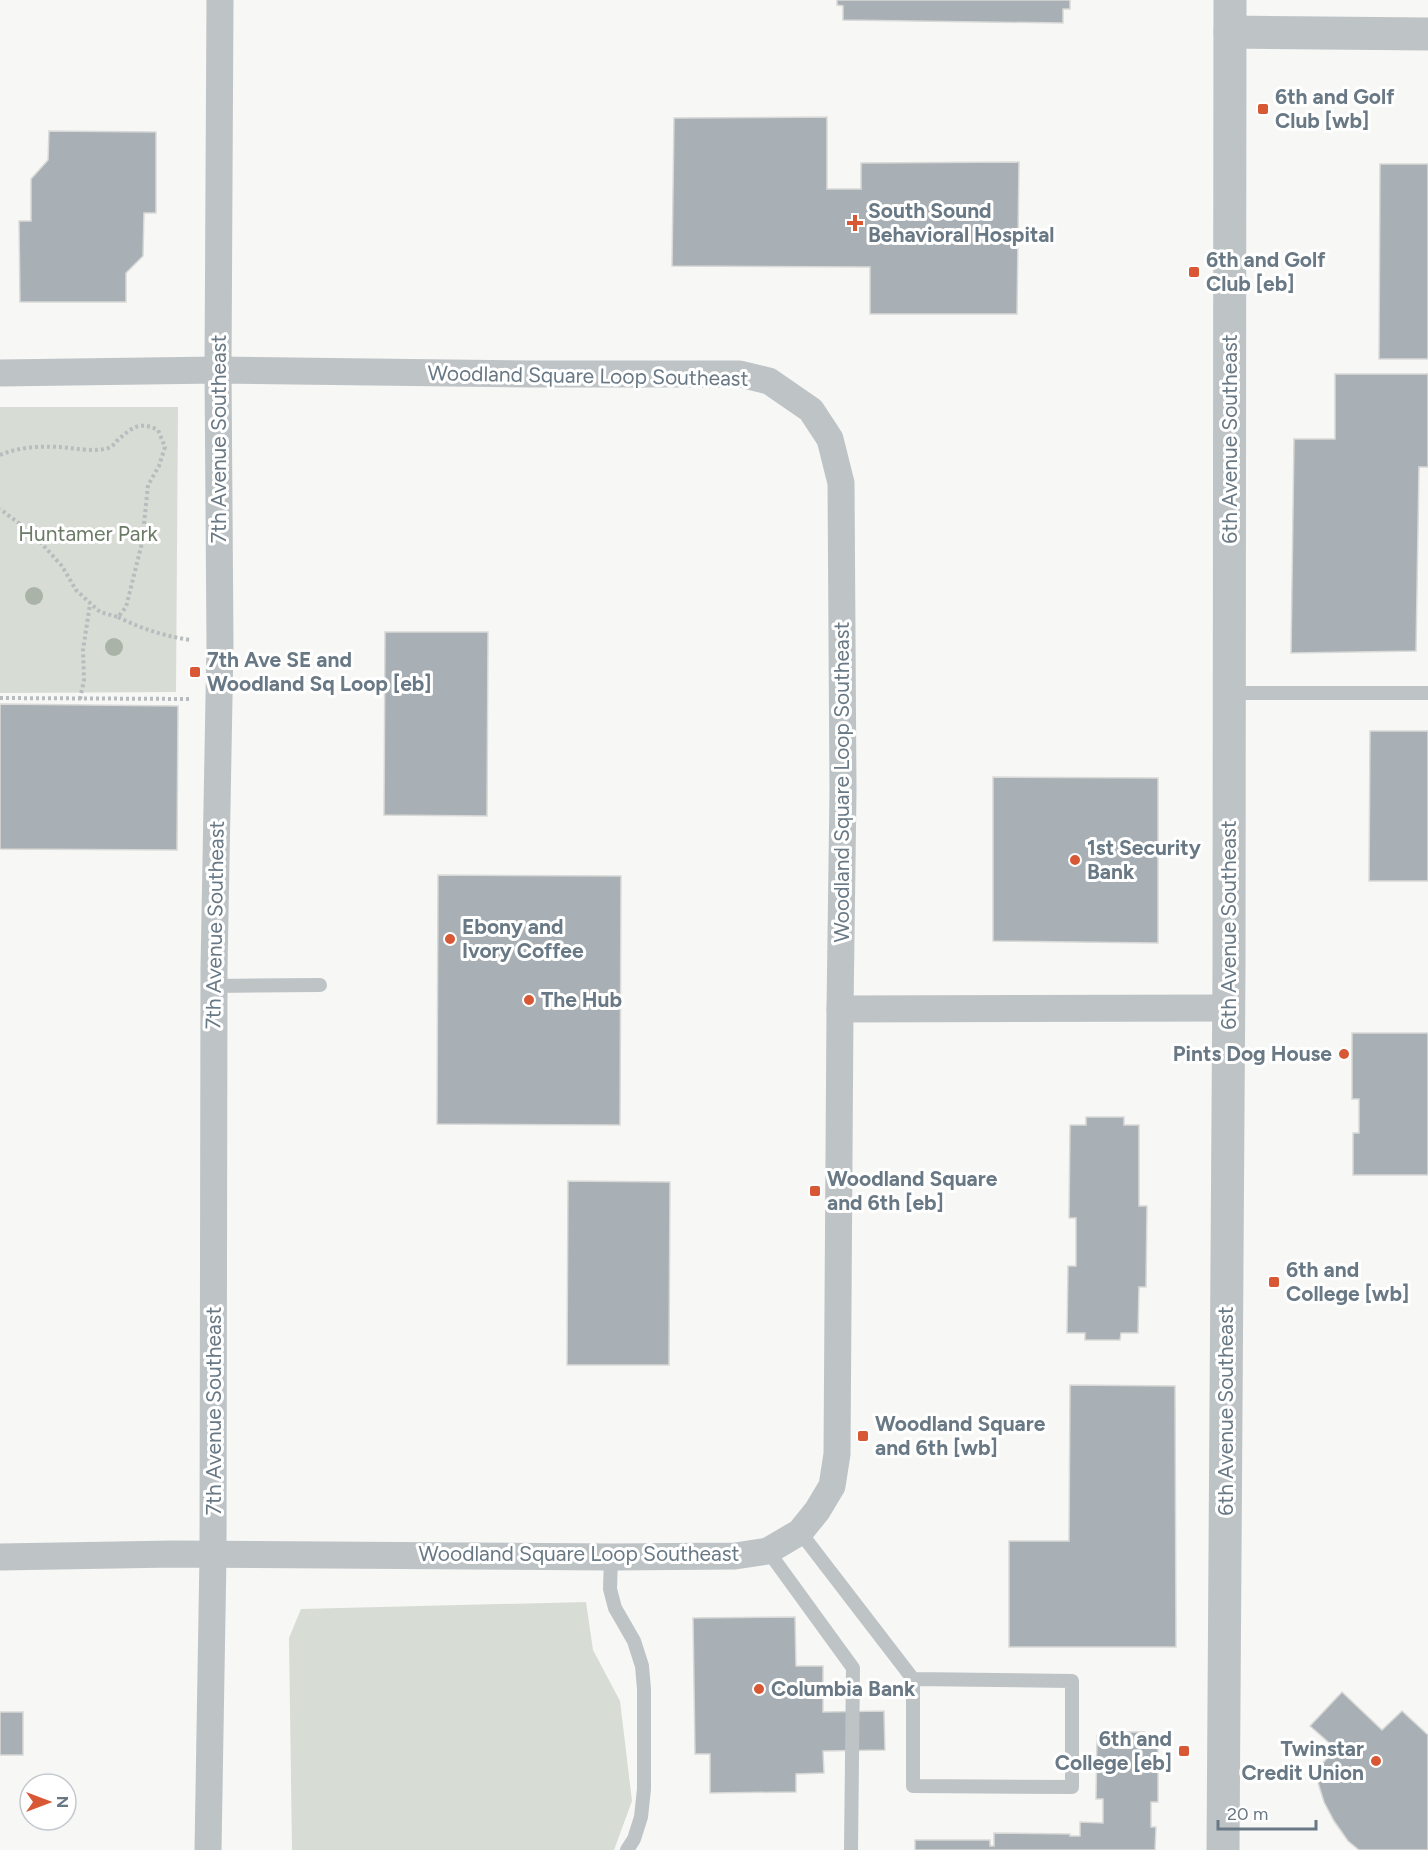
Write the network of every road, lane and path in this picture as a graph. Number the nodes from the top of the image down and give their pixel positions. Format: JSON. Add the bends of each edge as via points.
{"nodes":[{"id":1,"x":220,"y":0,"type":"edge"},
{"id":2,"x":1230,"y":0,"type":"edge"},
{"id":3,"x":1230,"y":32,"type":"junction"},
{"id":4,"x":1428,"y":34,"type":"edge"},
{"id":5,"x":218,"y":370,"type":"junction"},
{"id":6,"x":0,"y":373,"type":"edge"},
{"id":7,"x":0,"y":455,"type":"edge"},
{"id":8,"x":0,"y":509,"type":"edge"},
{"id":9,"x":90,"y":603,"type":"junction"},
{"id":10,"x":118,"y":617,"type":"junction"},
{"id":11,"x":220,"y":644,"type":"junction"},
{"id":12,"x":1230,"y":693,"type":"junction"},
{"id":13,"x":1428,"y":693,"type":"edge"},
{"id":14,"x":0,"y":698,"type":"edge"},
{"id":15,"x":80,"y":699,"type":"junction"},
{"id":16,"x":219,"y":700,"type":"junction"},
{"id":17,"x":320,"y":985,"type":"dead end"},
{"id":18,"x":214,"y":986,"type":"junction"},
{"id":19,"x":1228,"y":1008,"type":"junction"},
{"id":20,"x":840,"y":1009,"type":"junction"},
{"id":21,"x":800,"y":1532,"type":"junction"},
{"id":22,"x":768,"y":1551,"type":"junction"},
{"id":23,"x":213,"y":1555,"type":"junction"},
{"id":24,"x":0,"y":1557,"type":"edge"},
{"id":25,"x":612,"y":1557,"type":"junction"},
{"id":26,"x":913,"y":1679,"type":"junction"},
{"id":27,"x":208,"y":1850,"type":"edge"},
{"id":28,"x":627,"y":1850,"type":"edge"},
{"id":29,"x":851,"y":1850,"type":"edge"},
{"id":30,"x":1222,"y":1850,"type":"edge"}],
"edges":[{"from":1,"to":5,"type":"street","name":"7th Avenue Southeast"},
{"from":2,"to":3,"type":"street","name":"6th Avenue Southeast"},
{"from":3,"to":4,"type":"street"},
{"from":3,"to":12,"type":"street","name":"6th Avenue Southeast"},
{"from":5,"to":6,"type":"street","name":"Woodland Square Loop Southeast"},
{"from":5,"to":11,"type":"street","name":"7th Avenue Southeast"},
{"from":5,"to":20,"type":"street","name":"Woodland Square Loop Southeast","via":[[740,374],[769,381],[811,410],[830,439],[841,483]]},
{"from":7,"to":10,"type":"path","via":[[34,447],[111,447],[134,426],[149,425],[158,430],[165,447],[147,485],[142,543],[126,607]]},
{"from":8,"to":9,"type":"path","via":[[32,533]]},
{"from":9,"to":10,"type":"path","via":[[100,612]]},
{"from":9,"to":15,"type":"path"},
{"from":10,"to":11,"type":"path","via":[[161,635]]},
{"from":11,"to":16,"type":"street","name":"7th Avenue Southeast"},
{"from":12,"to":13,"type":"lane"},
{"from":12,"to":19,"type":"street","name":"6th Avenue Southeast"},
{"from":14,"to":15,"type":"path"},
{"from":15,"to":16,"type":"path"},
{"from":16,"to":18,"type":"street","name":"7th Avenue Southeast"},
{"from":17,"to":18,"type":"lane"},
{"from":18,"to":23,"type":"street","name":"7th Avenue Southeast"},
{"from":19,"to":20,"type":"street"},
{"from":19,"to":30,"type":"street","name":"6th Avenue Southeast"},
{"from":20,"to":21,"type":"street","name":"Woodland Square Loop Southeast","via":[[837,1454],[832,1486]]},
{"from":21,"to":22,"type":"street","name":"Woodland Square Loop Southeast"},
{"from":21,"to":26,"type":"lane"},
{"from":22,"to":25,"type":"street","name":"Woodland Square Loop Southeast","via":[[735,1556]]},
{"from":22,"to":29,"type":"lane","via":[[853,1668]]},
{"from":23,"to":24,"type":"street","name":"Woodland Square Loop Southeast"},
{"from":23,"to":25,"type":"street","name":"Woodland Square Loop Southeast"},
{"from":23,"to":27,"type":"street","name":"7th Avenue Southeast"},
{"from":25,"to":28,"type":"lane","via":[[610,1589],[615,1608],[637,1649],[644,1689],[644,1789],[641,1817]]},
{"from":26,"to":26,"type":"lane","via":[[1072,1681],[1072,1787],[913,1786]]}]}
